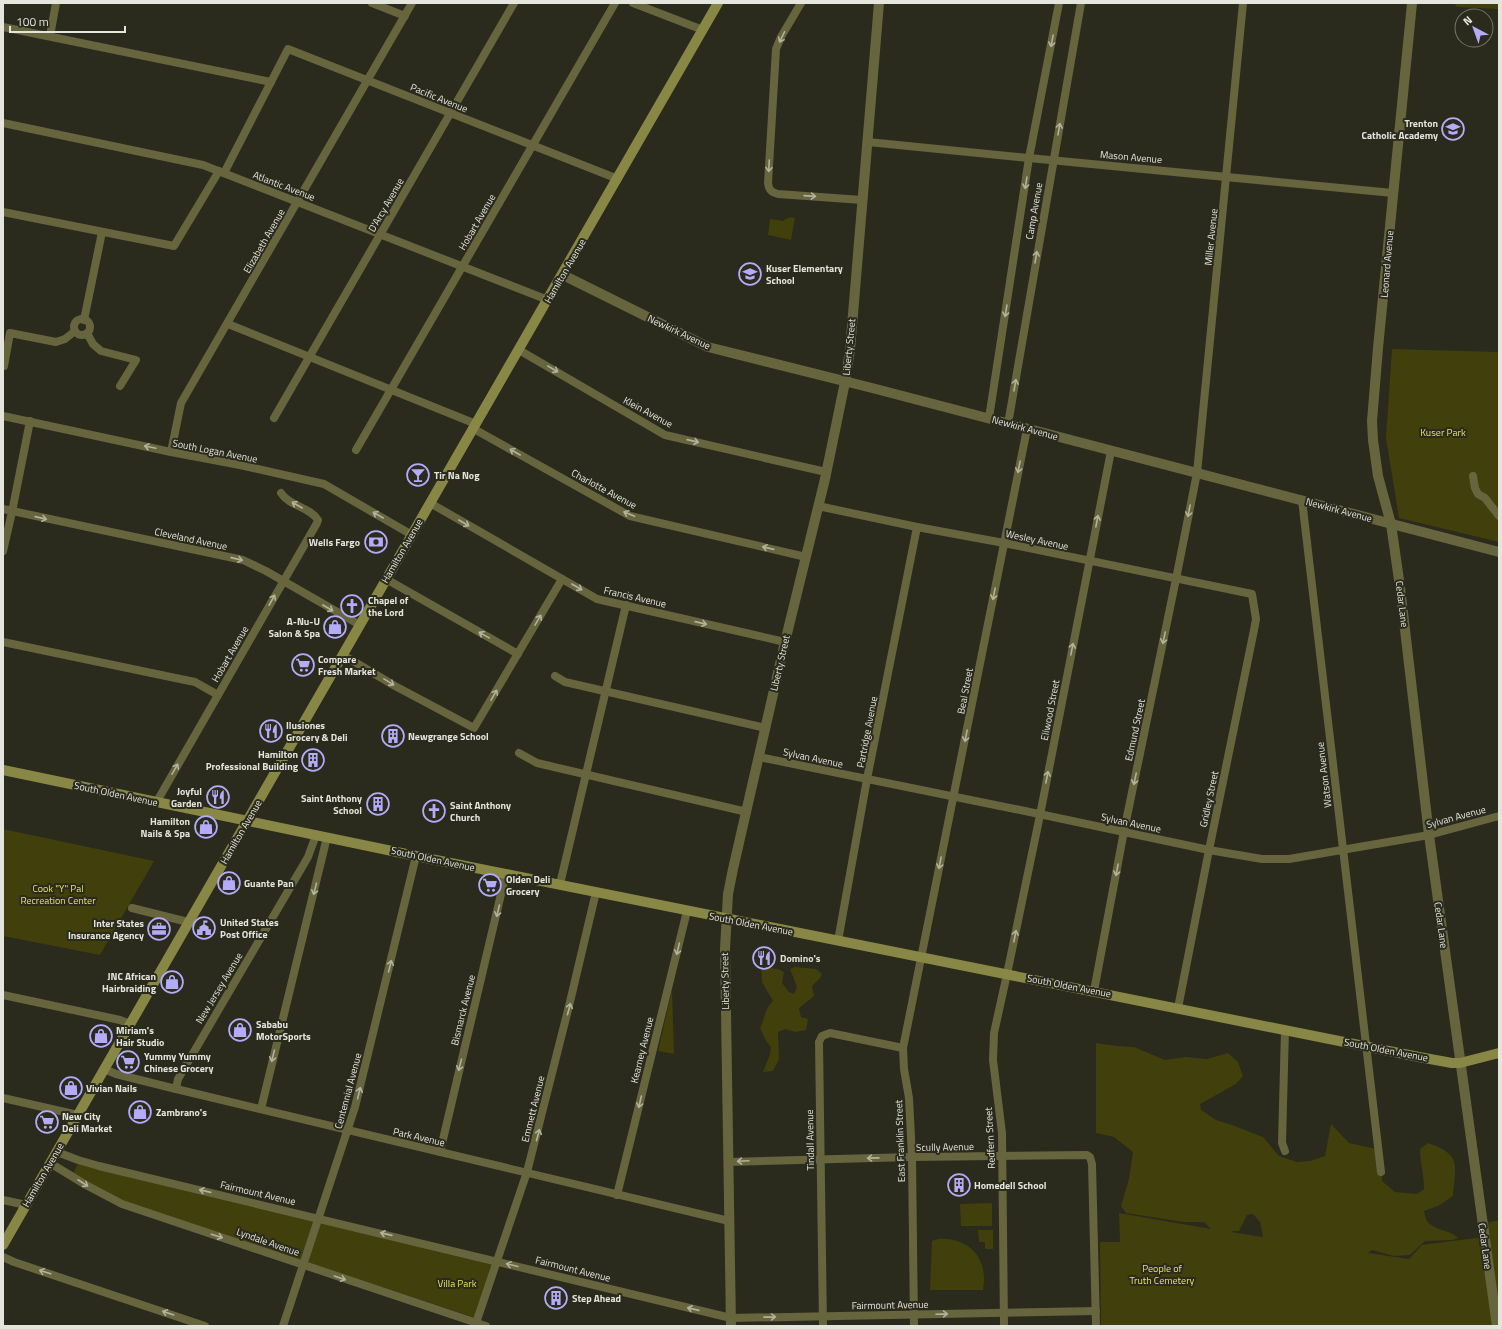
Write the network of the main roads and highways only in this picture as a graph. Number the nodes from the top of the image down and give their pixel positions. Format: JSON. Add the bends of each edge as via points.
{"nodes":[{"id":1,"x":718,"y":3,"type":"edge"},
{"id":2,"x":3,"y":770,"type":"edge"},
{"id":3,"x":248,"y":821,"type":"junction"},
{"id":4,"x":1499,"y":1053,"type":"edge"},
{"id":5,"x":3,"y":1246,"type":"edge"}],
"edges":[{"from":1,"to":3,"type":"main road","name":"Hamilton Avenue"},
{"from":2,"to":3,"type":"main road","name":"South Olden Avenue"},
{"from":3,"to":4,"type":"main road","name":"South Olden Avenue","via":[[1452,1063]]},
{"from":3,"to":5,"type":"main road","name":"Hamilton Avenue"}]}
